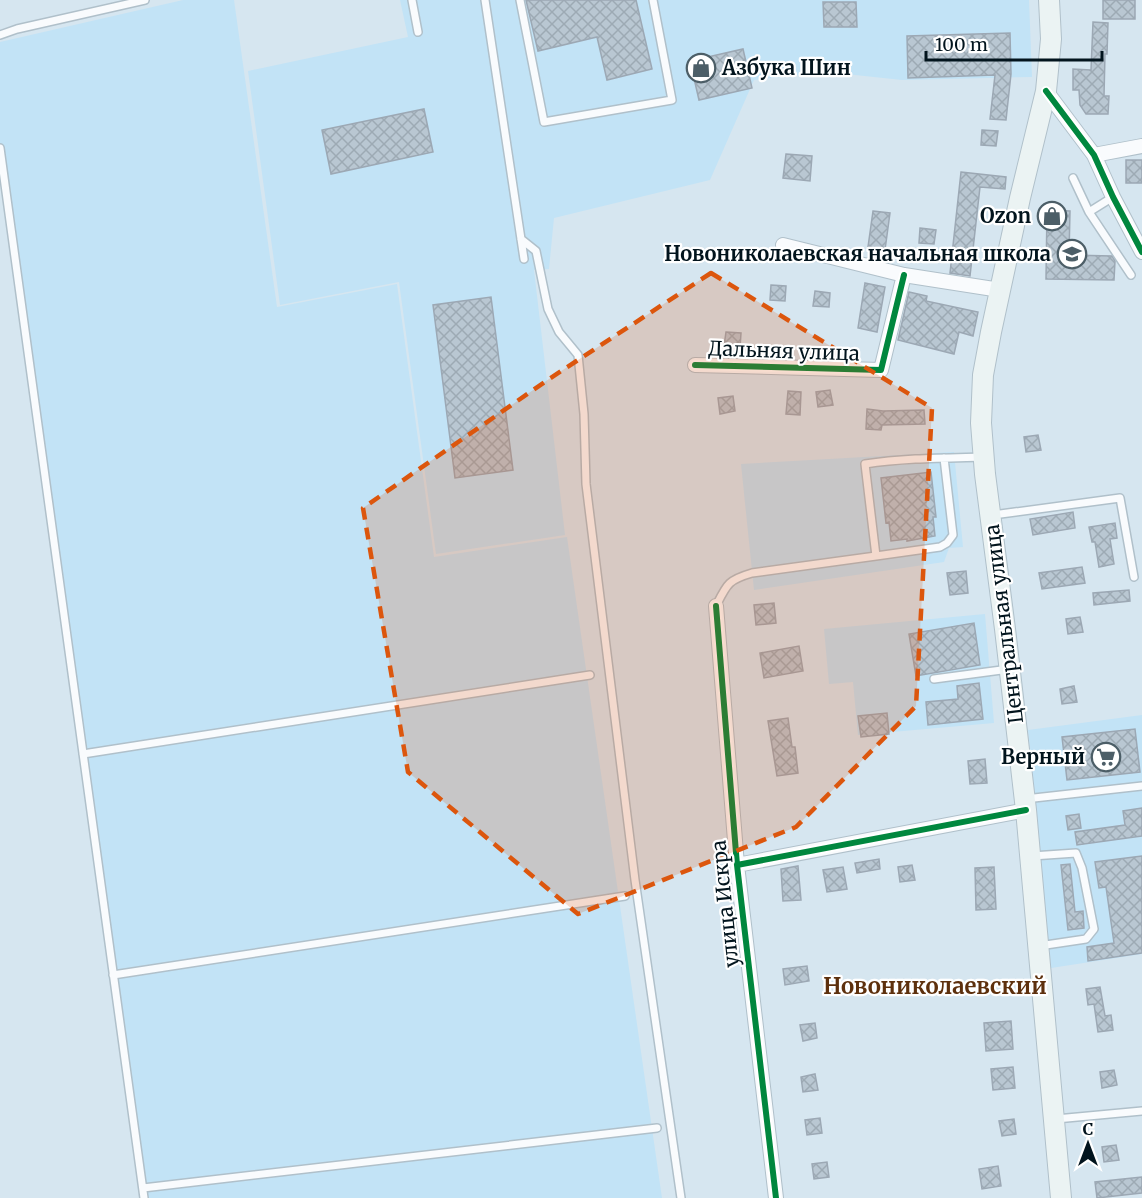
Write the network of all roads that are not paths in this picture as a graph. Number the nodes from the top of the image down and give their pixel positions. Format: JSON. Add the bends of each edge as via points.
{"nodes":[{"id":1,"x":145,"y":0,"type":"edge"},
{"id":2,"x":412,"y":0,"type":"edge"},
{"id":3,"x":485,"y":0,"type":"edge"},
{"id":4,"x":520,"y":0,"type":"edge"},
{"id":5,"x":653,"y":0,"type":"edge"},
{"id":6,"x":1049,"y":0,"type":"edge"},
{"id":7,"x":418,"y":32,"type":"dead end"},
{"id":8,"x":0,"y":35,"type":"edge"},
{"id":9,"x":1046,"y":91,"type":"junction"},
{"id":10,"x":1142,"y":146,"type":"edge"},
{"id":11,"x":0,"y":148,"type":"edge"},
{"id":12,"x":1094,"y":155,"type":"junction"},
{"id":13,"x":1073,"y":178,"type":"dead end"},
{"id":14,"x":1113,"y":197,"type":"junction"},
{"id":15,"x":1089,"y":212,"type":"junction"},
{"id":16,"x":521,"y":239,"type":"junction"},
{"id":17,"x":783,"y":244,"type":"dead end"},
{"id":18,"x":1142,"y":252,"type":"edge"},
{"id":19,"x":524,"y":259,"type":"dead end"},
{"id":20,"x":904,"y":275,"type":"junction"},
{"id":21,"x":1131,"y":275,"type":"dead end"},
{"id":22,"x":1000,"y":290,"type":"junction"},
{"id":23,"x":695,"y":365,"type":"dead end"},
{"id":24,"x":984,"y":457,"type":"junction"},
{"id":25,"x":944,"y":458,"type":"junction"},
{"id":26,"x":991,"y":516,"type":"junction"},
{"id":27,"x":876,"y":556,"type":"junction"},
{"id":28,"x":1134,"y":577,"type":"dead end"},
{"id":29,"x":716,"y":606,"type":"joint"},
{"id":30,"x":1010,"y":669,"type":"junction"},
{"id":31,"x":590,"y":675,"type":"dead end"},
{"id":32,"x":934,"y":679,"type":"dead end"},
{"id":33,"x":83,"y":754,"type":"junction"},
{"id":34,"x":1142,"y":786,"type":"edge"},
{"id":35,"x":1025,"y":805,"type":"junction"},
{"id":36,"x":1030,"y":856,"type":"junction"},
{"id":37,"x":737,"y":865,"type":"junction"},
{"id":38,"x":625,"y":896,"type":"dead end"},
{"id":39,"x":1038,"y":946,"type":"junction"},
{"id":40,"x":113,"y":975,"type":"junction"},
{"id":41,"x":1142,"y":1111,"type":"edge"},
{"id":42,"x":1054,"y":1119,"type":"junction"},
{"id":43,"x":657,"y":1128,"type":"dead end"},
{"id":44,"x":142,"y":1188,"type":"junction"},
{"id":45,"x":144,"y":1198,"type":"edge"},
{"id":46,"x":681,"y":1198,"type":"edge"},
{"id":47,"x":776,"y":1198,"type":"edge"},
{"id":48,"x":1061,"y":1198,"type":"edge"}],
"edges":[{"from":1,"to":8,"type":"lane"},
{"from":2,"to":7,"type":"lane"},
{"from":3,"to":16,"type":"lane"},
{"from":4,"to":5,"type":"lane","via":[[544,122],[672,100]]},
{"from":6,"to":9,"type":"main road","name":"Центральная улица","via":[[1051,39]]},
{"from":9,"to":12,"type":"street"},
{"from":9,"to":22,"type":"main road","name":"Центральная улица"},
{"from":10,"to":12,"type":"street"},
{"from":11,"to":33,"type":"lane"},
{"from":12,"to":14,"type":"street"},
{"from":13,"to":15,"type":"lane"},
{"from":14,"to":15,"type":"lane"},
{"from":14,"to":18,"type":"street"},
{"from":15,"to":21,"type":"lane"},
{"from":16,"to":19,"type":"lane"},
{"from":16,"to":46,"type":"lane","via":[[536,251],[548,309],[559,332],[578,355],[586,484],[635,880]]},
{"from":17,"to":20,"type":"street"},
{"from":20,"to":22,"type":"street"},
{"from":20,"to":23,"type":"street","name":"Дальняя улица","via":[[881,370]]},
{"from":22,"to":24,"type":"main road","name":"Центральная улица","via":[[983,375]]},
{"from":24,"to":25,"type":"lane"},
{"from":24,"to":26,"type":"main road","name":"Центральная улица"},
{"from":25,"to":27,"type":"lane","via":[[953,536],[940,547]]},
{"from":25,"to":27,"type":"lane","via":[[865,464]]},
{"from":26,"to":28,"type":"lane","via":[[1120,498]]},
{"from":26,"to":30,"type":"main road","name":"Центральная улица"},
{"from":27,"to":29,"type":"lane","via":[[734,578]]},
{"from":29,"to":37,"type":"street","name":"улица Искра"},
{"from":30,"to":32,"type":"lane"},
{"from":30,"to":35,"type":"main road","name":"Центральная улица"},
{"from":31,"to":33,"type":"lane"},
{"from":33,"to":40,"type":"lane"},
{"from":34,"to":35,"type":"lane"},
{"from":35,"to":36,"type":"main road","name":"Центральная улица"},
{"from":35,"to":37,"type":"street"},
{"from":36,"to":39,"type":"main road","name":"Центральная улица"},
{"from":36,"to":39,"type":"lane","via":[[1076,853],[1083,868],[1094,929],[1086,939]]},
{"from":37,"to":47,"type":"street","name":"улица Искра"},
{"from":38,"to":40,"type":"lane"},
{"from":39,"to":42,"type":"main road","name":"Центральная улица"},
{"from":40,"to":44,"type":"lane"},
{"from":41,"to":42,"type":"lane"},
{"from":42,"to":48,"type":"main road","name":"Центральная улица"},
{"from":43,"to":44,"type":"lane"},
{"from":44,"to":45,"type":"lane"}]}
